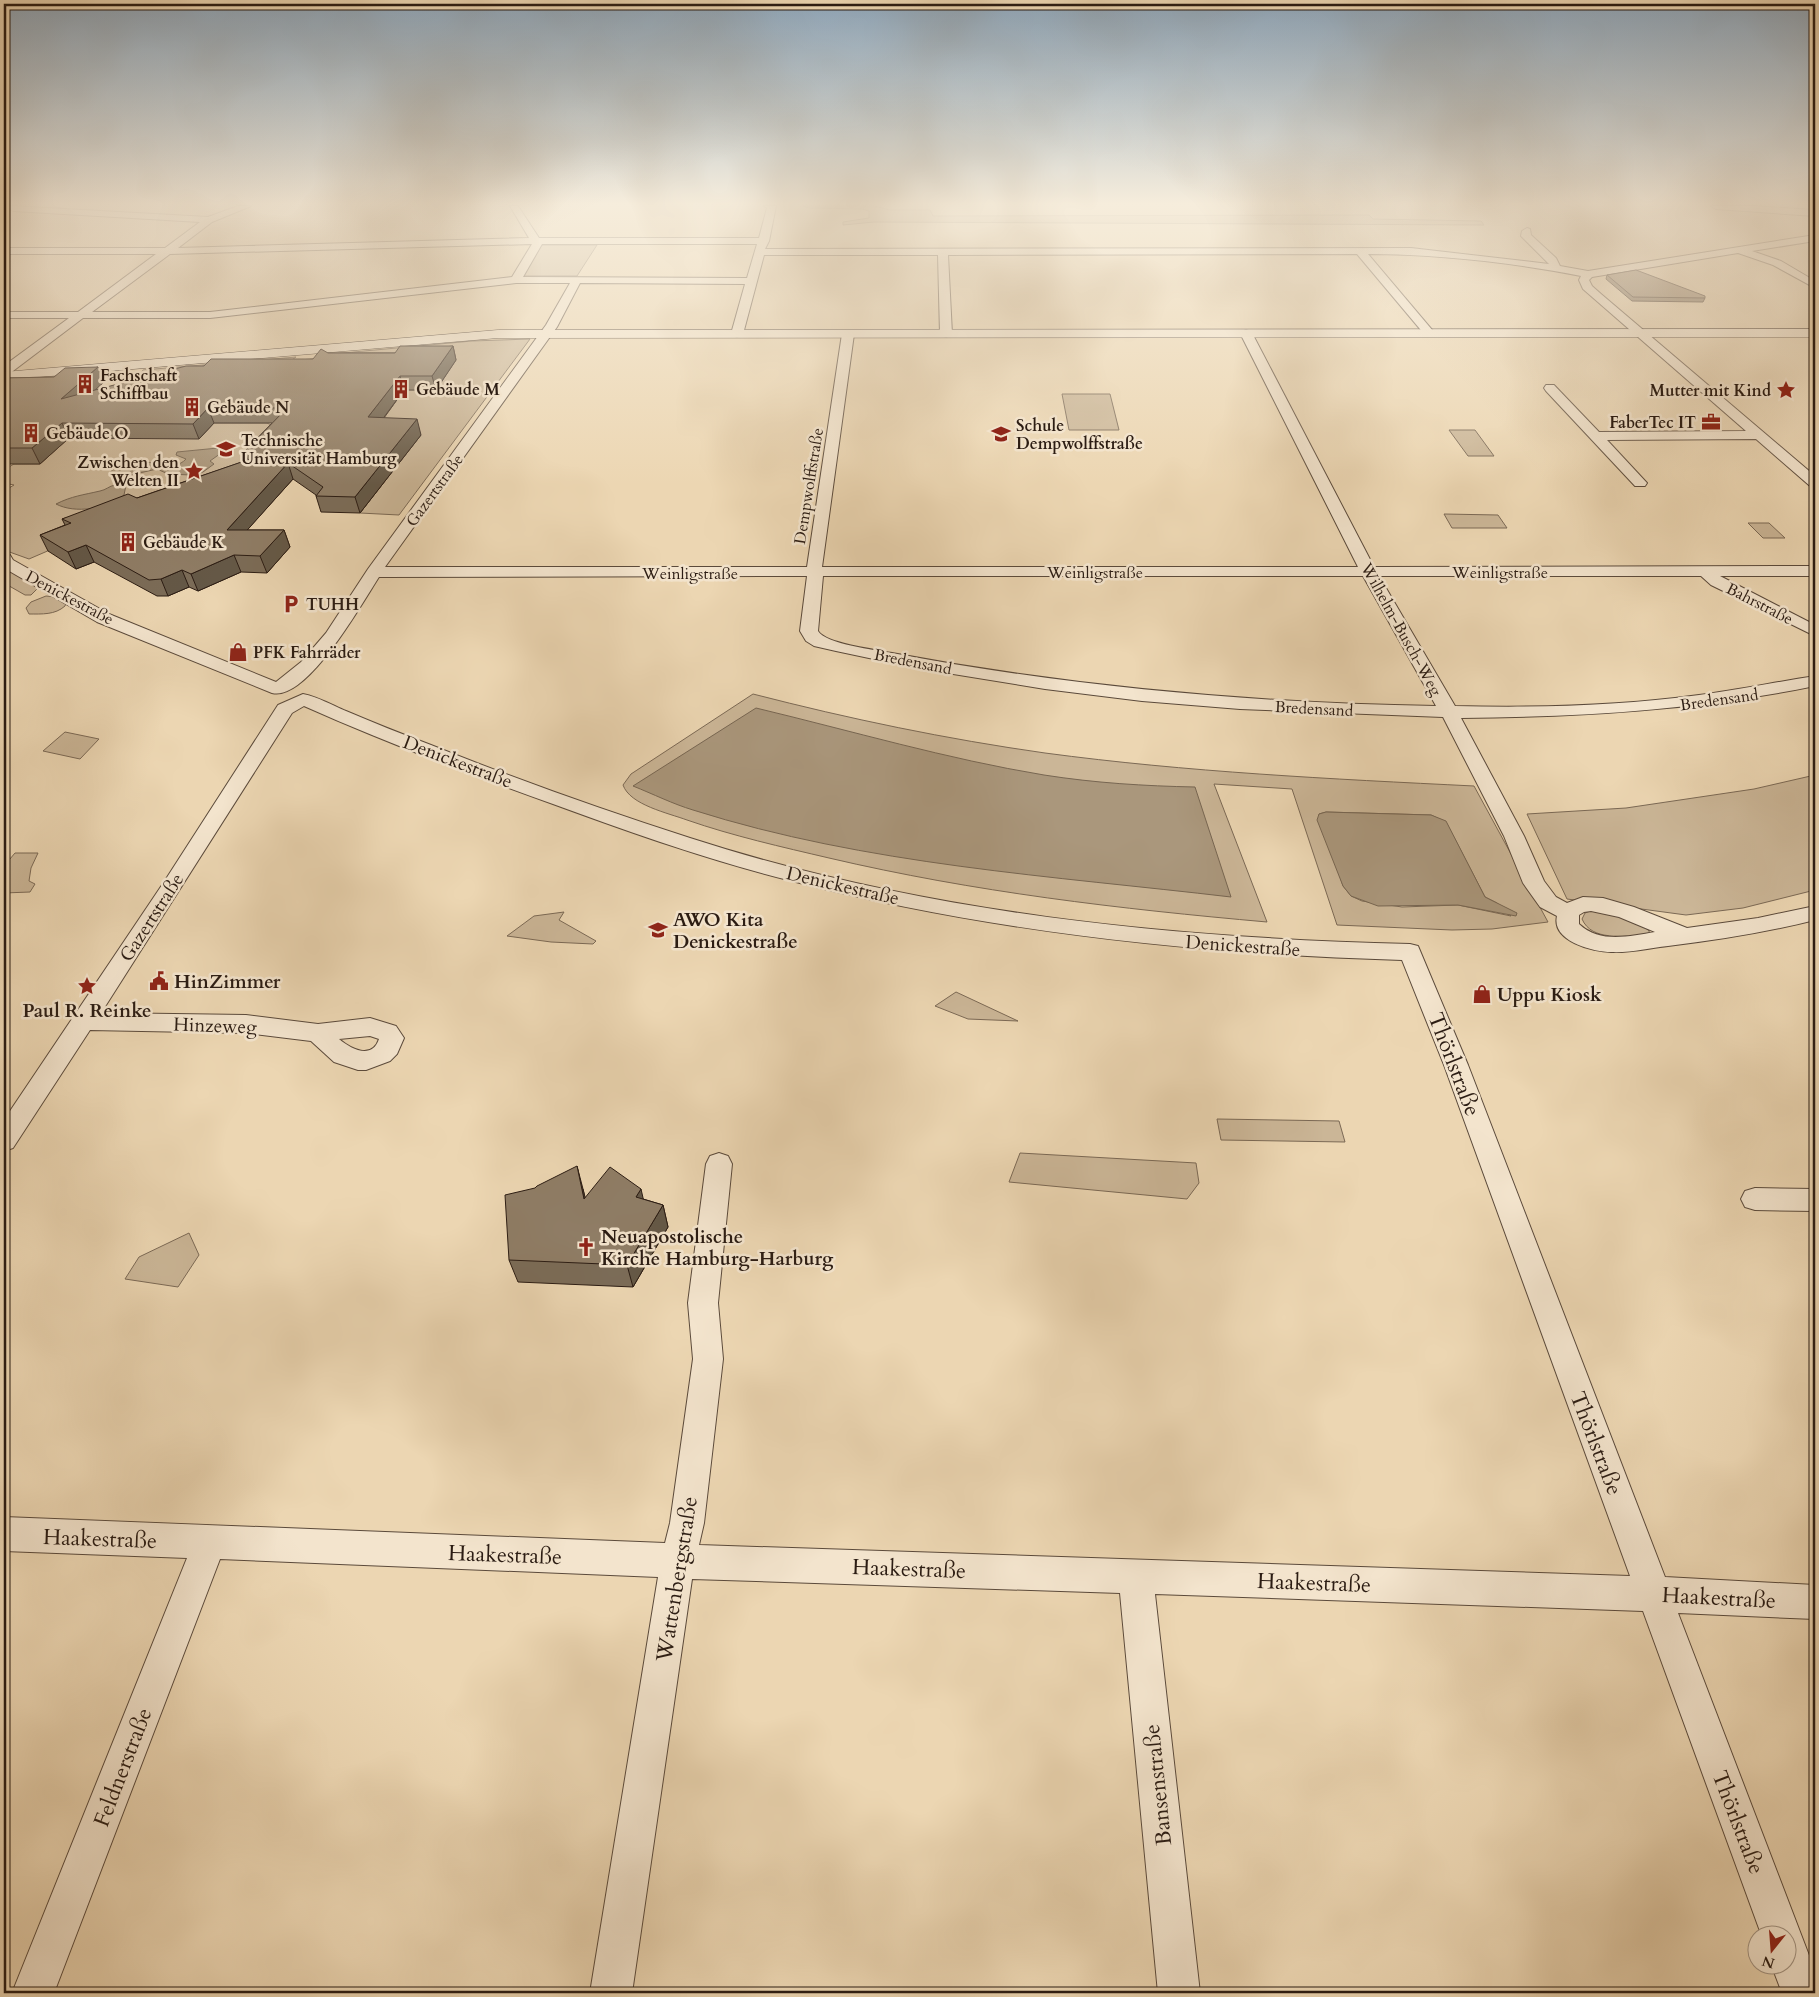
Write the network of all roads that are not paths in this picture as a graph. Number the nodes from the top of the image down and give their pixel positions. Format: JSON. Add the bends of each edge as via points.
{"nodes":[{"id":1,"x":103,"y":299,"type":"edge"},
{"id":2,"x":348,"y":299,"type":"edge"},
{"id":3,"x":566,"y":299,"type":"edge"},
{"id":4,"x":747,"y":299,"type":"edge"},
{"id":5,"x":945,"y":299,"type":"edge"},
{"id":6,"x":1399,"y":299,"type":"edge"},
{"id":7,"x":1601,"y":299,"type":"edge"},
{"id":8,"x":4,"y":315,"type":"edge"},
{"id":9,"x":81,"y":315,"type":"junction"},
{"id":10,"x":1641,"y":333,"type":"junction"},
{"id":11,"x":1815,"y":333,"type":"edge"},
{"id":12,"x":544,"y":334,"type":"junction"},
{"id":13,"x":738,"y":334,"type":"junction"},
{"id":14,"x":848,"y":334,"type":"junction"},
{"id":15,"x":946,"y":334,"type":"junction"},
{"id":16,"x":1246,"y":334,"type":"junction"},
{"id":17,"x":1428,"y":334,"type":"junction"},
{"id":18,"x":4,"y":375,"type":"edge"},
{"id":19,"x":1550,"y":388,"type":"dead end"},
{"id":20,"x":1759,"y":435,"type":"junction"},
{"id":21,"x":1595,"y":436,"type":"junction"},
{"id":22,"x":1815,"y":483,"type":"edge"},
{"id":23,"x":1640,"y":484,"type":"dead end"},
{"id":24,"x":4,"y":558,"type":"edge"},
{"id":25,"x":1815,"y":571,"type":"edge"},
{"id":26,"x":374,"y":572,"type":"junction"},
{"id":27,"x":815,"y":572,"type":"junction"},
{"id":28,"x":1369,"y":572,"type":"junction"},
{"id":29,"x":1706,"y":572,"type":"junction"},
{"id":30,"x":1815,"y":631,"type":"edge"},
{"id":31,"x":817,"y":641,"type":"joint"},
{"id":32,"x":1815,"y":681,"type":"edge"},
{"id":33,"x":278,"y":689,"type":"joint"},
{"id":34,"x":303,"y":699,"type":"joint"},
{"id":35,"x":1449,"y":712,"type":"junction"},
{"id":36,"x":1569,"y":913,"type":"junction"},
{"id":37,"x":1815,"y":913,"type":"edge"},
{"id":38,"x":1685,"y":936,"type":"junction"},
{"id":39,"x":1410,"y":952,"type":"joint"},
{"id":40,"x":82,"y":1021,"type":"junction"},
{"id":41,"x":318,"y":1033,"type":"dead end"},
{"id":42,"x":4,"y":1141,"type":"edge"},
{"id":43,"x":719,"y":1164,"type":"dead end"},
{"id":44,"x":1755,"y":1199,"type":"dead end"},
{"id":45,"x":1815,"y":1200,"type":"edge"},
{"id":46,"x":4,"y":1534,"type":"edge"},
{"id":47,"x":210,"y":1542,"type":"junction"},
{"id":48,"x":678,"y":1561,"type":"junction"},
{"id":49,"x":1136,"y":1576,"type":"junction"},
{"id":50,"x":1654,"y":1594,"type":"junction"},
{"id":51,"x":1815,"y":1602,"type":"edge"},
{"id":52,"x":1777,"y":1924,"type":"edge"},
{"id":53,"x":1796,"y":1974,"type":"edge"},
{"id":54,"x":33,"y":1993,"type":"edge"},
{"id":55,"x":611,"y":1993,"type":"edge"},
{"id":56,"x":1179,"y":1993,"type":"edge"},
{"id":57,"x":1803,"y":1993,"type":"edge"}],
"edges":[{"from":1,"to":9,"type":"street"},
{"from":2,"to":9,"type":"street","via":[[210,315]]},
{"from":3,"to":12,"type":"street","name":"Gazertstraße"},
{"from":4,"to":13,"type":"street"},
{"from":5,"to":15,"type":"street"},
{"from":6,"to":17,"type":"street"},
{"from":7,"to":10,"type":"street"},
{"from":8,"to":9,"type":"street"},
{"from":9,"to":18,"type":"street"},
{"from":10,"to":11,"type":"main road"},
{"from":10,"to":17,"type":"main road"},
{"from":10,"to":20,"type":"street"},
{"from":12,"to":13,"type":"main road"},
{"from":12,"to":18,"type":"main road","via":[[456,337]]},
{"from":12,"to":26,"type":"street","name":"Gazertstraße"},
{"from":13,"to":14,"type":"main road"},
{"from":14,"to":15,"type":"main road"},
{"from":14,"to":27,"type":"street","name":"Dempwolffstraße"},
{"from":15,"to":16,"type":"main road"},
{"from":16,"to":17,"type":"main road"},
{"from":16,"to":28,"type":"street","name":"Wilhelm-Busch-Weg"},
{"from":19,"to":21,"type":"street"},
{"from":20,"to":21,"type":"street"},
{"from":20,"to":22,"type":"street"},
{"from":21,"to":23,"type":"street"},
{"from":24,"to":33,"type":"street","name":"Denickestraße","via":[[6,563],[103,618]]},
{"from":25,"to":29,"type":"street","name":"Weinligstraße"},
{"from":26,"to":27,"type":"street","name":"Weinligstraße"},
{"from":26,"to":33,"type":"street","name":"Gazertstraße","via":[[327,644],[293,680]]},
{"from":27,"to":28,"type":"street","name":"Weinligstraße"},
{"from":27,"to":31,"type":"street","name":"Dempwolffstraße","via":[[809,631]]},
{"from":28,"to":29,"type":"street","name":"Weinligstraße"},
{"from":28,"to":35,"type":"street","name":"Wilhelm-Busch-Weg"},
{"from":29,"to":30,"type":"street","name":"Bahrstraße","via":[[1717,582]]},
{"from":31,"to":35,"type":"street","name":"Bredensand","via":[[1004,678],[1139,696],[1292,707]]},
{"from":32,"to":35,"type":"street","name":"Bredensand","via":[[1766,692],[1674,705],[1562,711]]},
{"from":34,"to":39,"type":"street","name":"Denickestraße","via":[[478,769],[667,839],[770,869],[844,886],[957,910],[1106,932],[1245,946]]},
{"from":34,"to":40,"type":"street","name":"Gazertstraße","via":[[285,709]]},
{"from":35,"to":36,"type":"street","name":"Wilhelm-Busch-Weg","via":[[1514,836],[1534,883],[1548,902]]},
{"from":36,"to":38,"type":"street","via":[[1585,905],[1605,906]]},
{"from":36,"to":38,"type":"street","via":[[1566,921],[1570,929],[1586,940],[1600,944]]},
{"from":37,"to":38,"type":"street","via":[[1758,926]]},
{"from":39,"to":50,"type":"street","name":"Thörlstraße","via":[[1454,1058]]},
{"from":40,"to":41,"type":"street","name":"Hinzeweg","via":[[246,1024]]},
{"from":40,"to":42,"type":"street","name":"Gazertstraße"},
{"from":43,"to":48,"type":"street","name":"Wattenbergstraße","via":[[703,1303],[708,1359],[687,1523]]},
{"from":44,"to":45,"type":"street"},
{"from":46,"to":47,"type":"street","name":"Haakestraße"},
{"from":47,"to":48,"type":"street","name":"Haakestraße"},
{"from":47,"to":54,"type":"street","name":"Feldnerstraße"},
{"from":48,"to":49,"type":"street","name":"Haakestraße"},
{"from":48,"to":55,"type":"street","name":"Wattenbergstraße"},
{"from":49,"to":50,"type":"street","name":"Haakestraße"},
{"from":49,"to":56,"type":"street","name":"Bansenstraße"},
{"from":50,"to":51,"type":"street","name":"Haakestraße"},
{"from":50,"to":52,"type":"street","name":"Thörlstraße"},
{"from":53,"to":57,"type":"street"}]}
